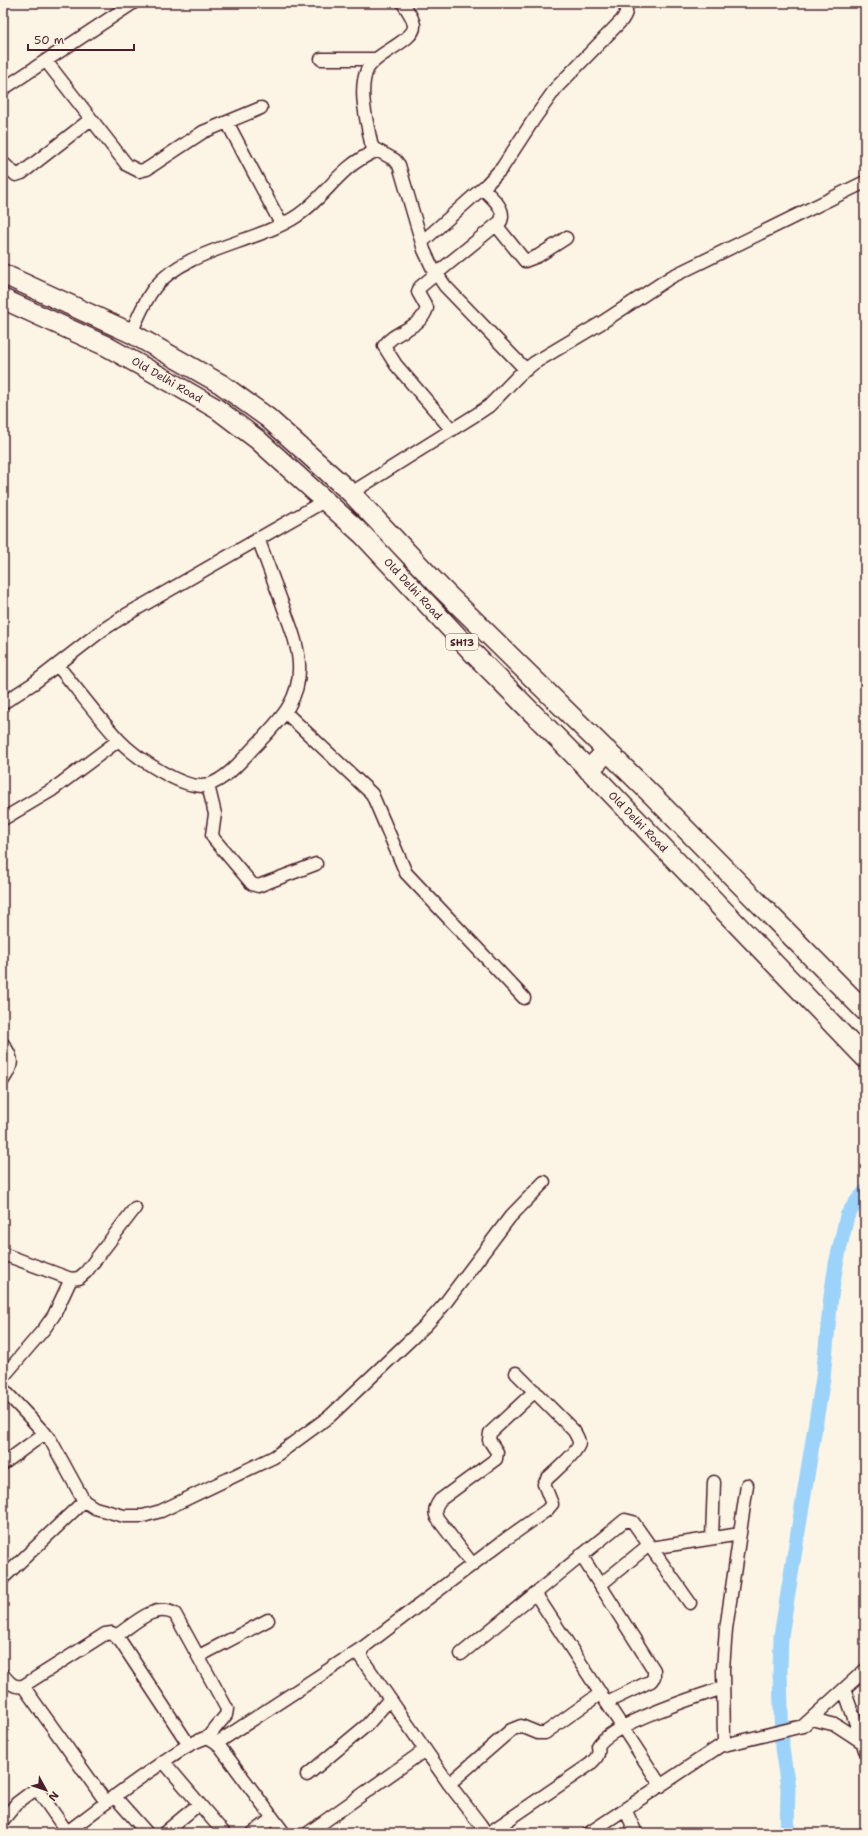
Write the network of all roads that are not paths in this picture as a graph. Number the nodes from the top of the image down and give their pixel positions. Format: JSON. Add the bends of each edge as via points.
{"nodes":[{"id":1,"x":133,"y":3,"type":"edge"},
{"id":2,"x":404,"y":3,"type":"edge"},
{"id":3,"x":624,"y":3,"type":"edge"},
{"id":4,"x":321,"y":59,"type":"dead end"},
{"id":5,"x":374,"y":59,"type":"junction"},
{"id":6,"x":46,"y":61,"type":"junction"},
{"id":7,"x":3,"y":89,"type":"edge"},
{"id":8,"x":261,"y":108,"type":"dead end"},
{"id":9,"x":91,"y":119,"type":"junction"},
{"id":10,"x":227,"y":122,"type":"junction"},
{"id":11,"x":376,"y":151,"type":"junction"},
{"id":12,"x":3,"y":163,"type":"edge"},
{"id":13,"x":865,"y":182,"type":"edge"},
{"id":14,"x":483,"y":189,"type":"junction"},
{"id":15,"x":281,"y":224,"type":"junction"},
{"id":16,"x":496,"y":225,"type":"junction"},
{"id":17,"x":566,"y":238,"type":"dead end"},
{"id":18,"x":422,"y":242,"type":"junction"},
{"id":19,"x":3,"y":274,"type":"edge"},
{"id":20,"x":437,"y":274,"type":"junction"},
{"id":21,"x":3,"y":299,"type":"edge"},
{"id":22,"x":131,"y":333,"type":"junction"},
{"id":23,"x":526,"y":370,"type":"junction"},
{"id":24,"x":452,"y":430,"type":"junction"},
{"id":25,"x":351,"y":493,"type":"junction"},
{"id":26,"x":326,"y":500,"type":"junction"},
{"id":27,"x":258,"y":538,"type":"junction"},
{"id":28,"x":57,"y":665,"type":"junction"},
{"id":29,"x":3,"y":703,"type":"edge"},
{"id":30,"x":286,"y":713,"type":"junction"},
{"id":31,"x":119,"y":740,"type":"junction"},
{"id":32,"x":607,"y":751,"type":"junction"},
{"id":33,"x":589,"y":770,"type":"junction"},
{"id":34,"x":208,"y":785,"type":"junction"},
{"id":35,"x":3,"y":819,"type":"edge"},
{"id":36,"x":316,"y":864,"type":"dead end"},
{"id":37,"x":524,"y":998,"type":"dead end"},
{"id":38,"x":865,"y":1011,"type":"edge"},
{"id":39,"x":3,"y":1044,"type":"edge"},
{"id":40,"x":865,"y":1058,"type":"edge"},
{"id":41,"x":3,"y":1080,"type":"edge"},
{"id":42,"x":544,"y":1182,"type":"dead end"},
{"id":43,"x":135,"y":1208,"type":"dead end"},
{"id":44,"x":3,"y":1254,"type":"edge"},
{"id":45,"x":71,"y":1279,"type":"junction"},
{"id":46,"x":516,"y":1373,"type":"dead end"},
{"id":47,"x":3,"y":1377,"type":"edge"},
{"id":48,"x":3,"y":1389,"type":"edge"},
{"id":49,"x":535,"y":1392,"type":"junction"},
{"id":50,"x":45,"y":1433,"type":"junction"},
{"id":51,"x":3,"y":1464,"type":"edge"},
{"id":52,"x":714,"y":1482,"type":"dead end"},
{"id":53,"x":747,"y":1485,"type":"dead end"},
{"id":54,"x":84,"y":1501,"type":"junction"},
{"id":55,"x":740,"y":1534,"type":"junction"},
{"id":56,"x":712,"y":1538,"type":"junction"},
{"id":57,"x":650,"y":1546,"type":"junction"},
{"id":58,"x":581,"y":1555,"type":"junction"},
{"id":59,"x":473,"y":1565,"type":"junction"},
{"id":60,"x":3,"y":1578,"type":"edge"},
{"id":61,"x":600,"y":1585,"type":"junction"},
{"id":62,"x":535,"y":1593,"type":"junction"},
{"id":63,"x":690,"y":1603,"type":"dead end"},
{"id":64,"x":268,"y":1620,"type":"dead end"},
{"id":65,"x":116,"y":1636,"type":"junction"},
{"id":66,"x":365,"y":1646,"type":"junction"},
{"id":67,"x":461,"y":1654,"type":"dead end"},
{"id":68,"x":199,"y":1656,"type":"junction"},
{"id":69,"x":865,"y":1670,"type":"edge"},
{"id":70,"x":3,"y":1675,"type":"edge"},
{"id":71,"x":23,"y":1686,"type":"junction"},
{"id":72,"x":723,"y":1688,"type":"junction"},
{"id":73,"x":844,"y":1689,"type":"junction"},
{"id":74,"x":604,"y":1698,"type":"junction"},
{"id":75,"x":389,"y":1700,"type":"junction"},
{"id":76,"x":812,"y":1719,"type":"junction"},
{"id":77,"x":623,"y":1728,"type":"junction"},
{"id":78,"x":213,"y":1740,"type":"junction"},
{"id":79,"x":189,"y":1745,"type":"junction"},
{"id":80,"x":724,"y":1745,"type":"junction"},
{"id":81,"x":864,"y":1746,"type":"edge"},
{"id":82,"x":425,"y":1750,"type":"junction"},
{"id":83,"x":163,"y":1761,"type":"junction"},
{"id":84,"x":307,"y":1775,"type":"dead end"},
{"id":85,"x":449,"y":1784,"type":"junction"},
{"id":86,"x":661,"y":1786,"type":"junction"},
{"id":87,"x":110,"y":1799,"type":"junction"},
{"id":88,"x":199,"y":1804,"type":"junction"},
{"id":89,"x":625,"y":1809,"type":"junction"},
{"id":90,"x":272,"y":1818,"type":"junction"},
{"id":91,"x":3,"y":1820,"type":"edge"},
{"id":92,"x":485,"y":1832,"type":"edge"},
{"id":93,"x":67,"y":1833,"type":"edge"},
{"id":94,"x":147,"y":1833,"type":"edge"},
{"id":95,"x":164,"y":1833,"type":"edge"},
{"id":96,"x":224,"y":1833,"type":"edge"},
{"id":97,"x":253,"y":1833,"type":"edge"},
{"id":98,"x":284,"y":1833,"type":"edge"},
{"id":99,"x":308,"y":1833,"type":"edge"},
{"id":100,"x":589,"y":1833,"type":"edge"},
{"id":101,"x":636,"y":1833,"type":"edge"}],
"edges":[{"from":1,"to":6,"type":"street"},
{"from":2,"to":5,"type":"street","via":[[415,27],[413,32]]},
{"from":3,"to":14,"type":"street","via":[[626,13],[622,20],[556,88],[502,168]]},
{"from":4,"to":5,"type":"street"},
{"from":5,"to":11,"type":"street","via":[[366,71],[363,94],[370,143]]},
{"from":6,"to":7,"type":"street"},
{"from":6,"to":9,"type":"street"},
{"from":8,"to":10,"type":"street"},
{"from":9,"to":10,"type":"street","via":[[127,165],[139,171],[147,169],[203,132]]},
{"from":9,"to":12,"type":"street","via":[[22,173],[16,175]]},
{"from":10,"to":15,"type":"street"},
{"from":11,"to":15,"type":"street","via":[[350,165],[310,205]]},
{"from":11,"to":18,"type":"street","via":[[400,165]]},
{"from":13,"to":23,"type":"street","via":[[671,277]]},
{"from":14,"to":16,"type":"street","via":[[501,208],[503,215]]},
{"from":14,"to":18,"type":"street"},
{"from":15,"to":22,"type":"street","via":[[177,268],[148,296]]},
{"from":16,"to":17,"type":"street","via":[[525,261]]},
{"from":16,"to":20,"type":"street"},
{"from":18,"to":20,"type":"street"},
{"from":19,"to":22,"type":"main road","name":"Old Delhi Road","number":"SH13"},
{"from":20,"to":23,"type":"street","via":[[445,286]]},
{"from":20,"to":24,"type":"street","via":[[425,282],[418,292],[427,308],[422,319],[388,340],[384,346],[396,365]]},
{"from":21,"to":26,"type":"main road","name":"Old Delhi Road","number":"SH13","via":[[106,346],[217,409],[258,440]]},
{"from":22,"to":25,"type":"main road","name":"Old Delhi Road","number":"SH13","via":[[214,380],[268,418]]},
{"from":23,"to":24,"type":"street","via":[[489,406]]},
{"from":24,"to":25,"type":"street"},
{"from":25,"to":32,"type":"main road","name":"Old Delhi Road","number":"SH13","via":[[441,588]]},
{"from":26,"to":27,"type":"street"},
{"from":26,"to":33,"type":"main road","name":"Old Delhi Road","number":"SH13"},
{"from":27,"to":28,"type":"street","via":[[101,631]]},
{"from":27,"to":30,"type":"street","via":[[292,631],[299,665],[295,694]]},
{"from":28,"to":29,"type":"street","via":[[34,684]]},
{"from":28,"to":31,"type":"street"},
{"from":30,"to":34,"type":"street","via":[[232,770]]},
{"from":30,"to":37,"type":"street","via":[[372,794],[406,873]]},
{"from":31,"to":34,"type":"street","via":[[143,759],[178,780],[194,785]]},
{"from":31,"to":35,"type":"street","via":[[52,790]]},
{"from":32,"to":33,"type":"highway"},
{"from":32,"to":38,"type":"main road","name":"Old Delhi Road","number":"SH13"},
{"from":33,"to":40,"type":"main road","name":"Old Delhi Road","number":"SH13"},
{"from":34,"to":36,"type":"street","via":[[215,814],[212,835],[252,884],[258,886]]},
{"from":39,"to":41,"type":"street","via":[[12,1061]]},
{"from":42,"to":54,"type":"street","via":[[510,1217],[426,1325],[330,1416],[298,1440],[263,1463],[161,1511],[143,1516],[118,1515],[95,1508]]},
{"from":43,"to":45,"type":"street","via":[[86,1272],[79,1278]]},
{"from":44,"to":45,"type":"street"},
{"from":45,"to":47,"type":"street","via":[[54,1315]]},
{"from":46,"to":49,"type":"street"},
{"from":48,"to":50,"type":"street"},
{"from":49,"to":59,"type":"street","via":[[490,1433],[489,1440],[497,1452],[496,1459],[440,1500],[436,1506],[437,1518]]},
{"from":49,"to":59,"type":"street","via":[[574,1431],[579,1444],[544,1484],[552,1504],[547,1510]]},
{"from":50,"to":51,"type":"street"},
{"from":50,"to":54,"type":"street"},
{"from":52,"to":56,"type":"street"},
{"from":53,"to":55,"type":"street"},
{"from":54,"to":60,"type":"street"},
{"from":55,"to":56,"type":"street"},
{"from":55,"to":72,"type":"street","via":[[726,1629]]},
{"from":56,"to":57,"type":"street"},
{"from":57,"to":58,"type":"street","via":[[632,1522],[625,1520]]},
{"from":57,"to":61,"type":"street"},
{"from":57,"to":63,"type":"street"},
{"from":58,"to":61,"type":"street"},
{"from":58,"to":62,"type":"street"},
{"from":59,"to":66,"type":"street"},
{"from":61,"to":74,"type":"street","via":[[655,1674],[651,1681]]},
{"from":62,"to":67,"type":"street"},
{"from":62,"to":74,"type":"street"},
{"from":64,"to":68,"type":"street"},
{"from":65,"to":68,"type":"street","via":[[151,1612],[169,1611],[180,1621]]},
{"from":65,"to":71,"type":"street","via":[[112,1633],[105,1634]]},
{"from":65,"to":79,"type":"street"},
{"from":66,"to":75,"type":"street","via":[[360,1656]]},
{"from":66,"to":78,"type":"street"},
{"from":68,"to":78,"type":"street","via":[[227,1708]]},
{"from":69,"to":73,"type":"street"},
{"from":70,"to":71,"type":"street","via":[[11,1684]]},
{"from":71,"to":87,"type":"street"},
{"from":72,"to":77,"type":"street","via":[[662,1709]]},
{"from":72,"to":80,"type":"street"},
{"from":73,"to":76,"type":"street"},
{"from":73,"to":81,"type":"street"},
{"from":74,"to":77,"type":"street"},
{"from":74,"to":85,"type":"street","via":[[545,1733],[521,1726],[511,1730]]},
{"from":75,"to":82,"type":"street"},
{"from":75,"to":84,"type":"street","via":[[367,1725]]},
{"from":76,"to":80,"type":"street","via":[[799,1728]]},
{"from":76,"to":81,"type":"street","via":[[836,1725]]},
{"from":77,"to":86,"type":"street"},
{"from":77,"to":92,"type":"street","via":[[601,1741],[597,1759]]},
{"from":78,"to":79,"type":"street","via":[[198,1740]]},
{"from":78,"to":90,"type":"street"},
{"from":79,"to":83,"type":"street"},
{"from":80,"to":86,"type":"street"},
{"from":82,"to":85,"type":"street"},
{"from":82,"to":99,"type":"street"},
{"from":83,"to":87,"type":"street"},
{"from":83,"to":88,"type":"street"},
{"from":85,"to":92,"type":"street"},
{"from":86,"to":89,"type":"street"},
{"from":87,"to":93,"type":"street"},
{"from":87,"to":94,"type":"street"},
{"from":88,"to":95,"type":"street"},
{"from":88,"to":96,"type":"street"},
{"from":89,"to":100,"type":"street"},
{"from":89,"to":101,"type":"street"},
{"from":90,"to":97,"type":"street"},
{"from":90,"to":98,"type":"street"},
{"from":91,"to":93,"type":"street","via":[[17,1803],[33,1791],[39,1792]]}]}
